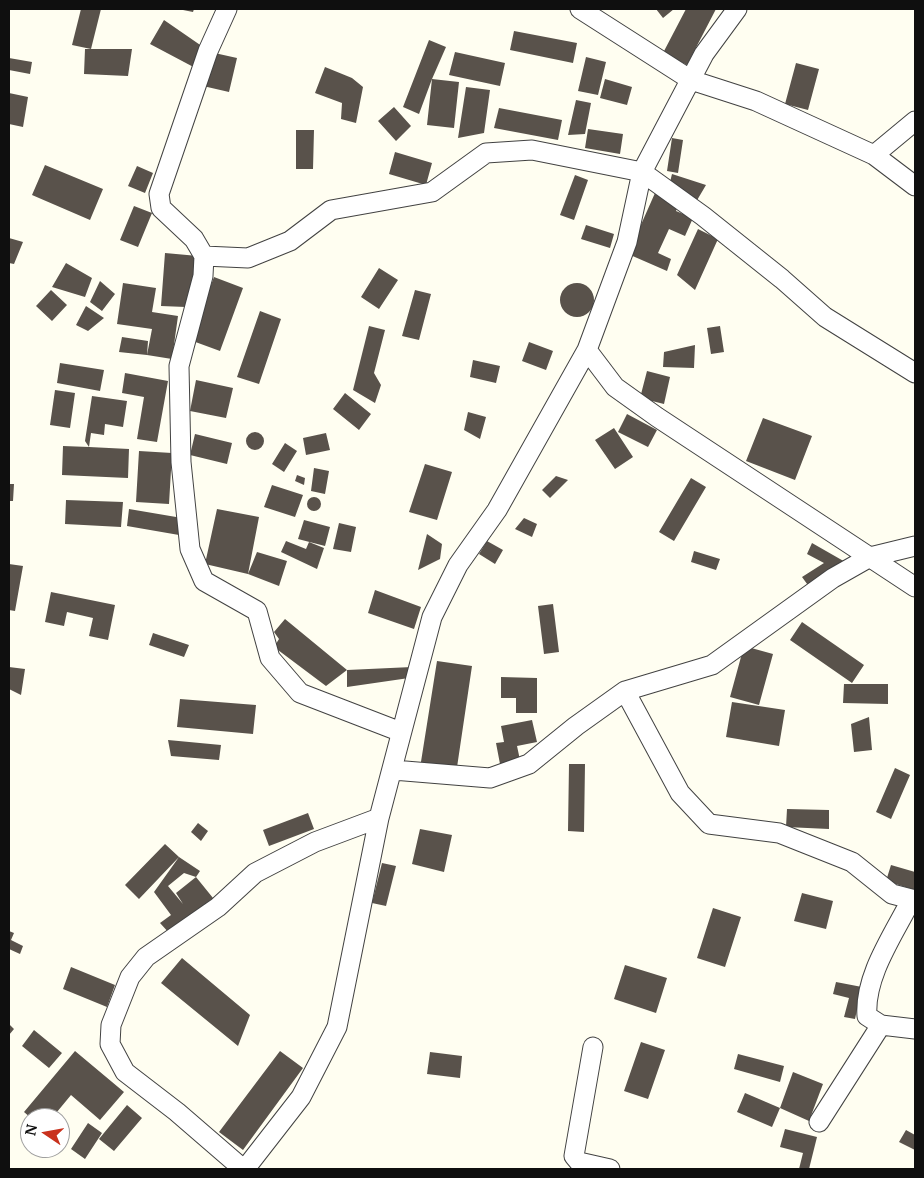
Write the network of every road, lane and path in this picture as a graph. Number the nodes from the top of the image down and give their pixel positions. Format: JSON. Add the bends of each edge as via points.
{"nodes":[{"id":1,"x":228,"y":9,"type":"edge"},
{"id":2,"x":580,"y":9,"type":"edge"},
{"id":3,"x":737,"y":9,"type":"edge"},
{"id":4,"x":691,"y":80,"type":"junction"},
{"id":5,"x":915,"y":121,"type":"edge"},
{"id":6,"x":874,"y":155,"type":"junction"},
{"id":7,"x":642,"y":172,"type":"junction"},
{"id":8,"x":915,"y":186,"type":"edge"},
{"id":9,"x":204,"y":256,"type":"junction"},
{"id":10,"x":587,"y":350,"type":"junction"},
{"id":11,"x":915,"y":373,"type":"edge"},
{"id":12,"x":915,"y":546,"type":"edge"},
{"id":13,"x":870,"y":557,"type":"junction"},
{"id":14,"x":915,"y":587,"type":"edge"},
{"id":15,"x":625,"y":691,"type":"junction"},
{"id":16,"x":400,"y":732,"type":"junction"},
{"id":17,"x":392,"y":770,"type":"junction"},
{"id":18,"x":379,"y":818,"type":"junction"},
{"id":19,"x":913,"y":900,"type":"edge"},
{"id":20,"x":882,"y":1025,"type":"junction"},
{"id":21,"x":915,"y":1029,"type":"edge"},
{"id":22,"x":593,"y":1047,"type":"dead end"},
{"id":23,"x":818,"y":1122,"type":"dead end"},
{"id":24,"x":244,"y":1169,"type":"edge"},
{"id":25,"x":610,"y":1169,"type":"edge"}],
"edges":[{"from":1,"to":9,"type":"street","via":[[208,51],[159,194],[161,208],[194,239]]},
{"from":2,"to":4,"type":"street"},
{"from":3,"to":4,"type":"street","via":[[704,54]]},
{"from":4,"to":6,"type":"street","via":[[756,102]]},
{"from":4,"to":7,"type":"street"},
{"from":5,"to":6,"type":"street"},
{"from":6,"to":8,"type":"street"},
{"from":7,"to":9,"type":"street","via":[[532,150],[486,153],[432,192],[331,210],[290,241],[248,258]]},
{"from":7,"to":10,"type":"street","via":[[627,242]]},
{"from":7,"to":11,"type":"street","via":[[761,262],[825,318]]},
{"from":9,"to":16,"type":"street","via":[[203,276],[179,366],[181,462],[190,550],[204,581],[257,610],[270,658],[300,693]]},
{"from":10,"to":13,"type":"street","via":[[616,387],[657,417]]},
{"from":10,"to":16,"type":"street","via":[[497,510],[458,565],[432,617]]},
{"from":12,"to":13,"type":"street"},
{"from":13,"to":14,"type":"street"},
{"from":13,"to":15,"type":"street","via":[[833,578],[712,665]]},
{"from":15,"to":17,"type":"street","via":[[529,764],[490,778]]},
{"from":15,"to":19,"type":"street","via":[[680,793],[709,824],[779,833],[852,862],[892,894]]},
{"from":16,"to":17,"type":"street"},
{"from":17,"to":18,"type":"street"},
{"from":18,"to":24,"type":"street","via":[[337,1027],[302,1097]]},
{"from":18,"to":24,"type":"street","via":[[315,842],[256,873],[218,907],[146,957],[130,977],[111,1025],[110,1044],[125,1072]]},
{"from":19,"to":20,"type":"street","via":[[876,969],[866,1003],[867,1016]]},
{"from":20,"to":21,"type":"street"},
{"from":20,"to":23,"type":"street"},
{"from":22,"to":25,"type":"street","via":[[574,1156],[579,1162]]}]}
